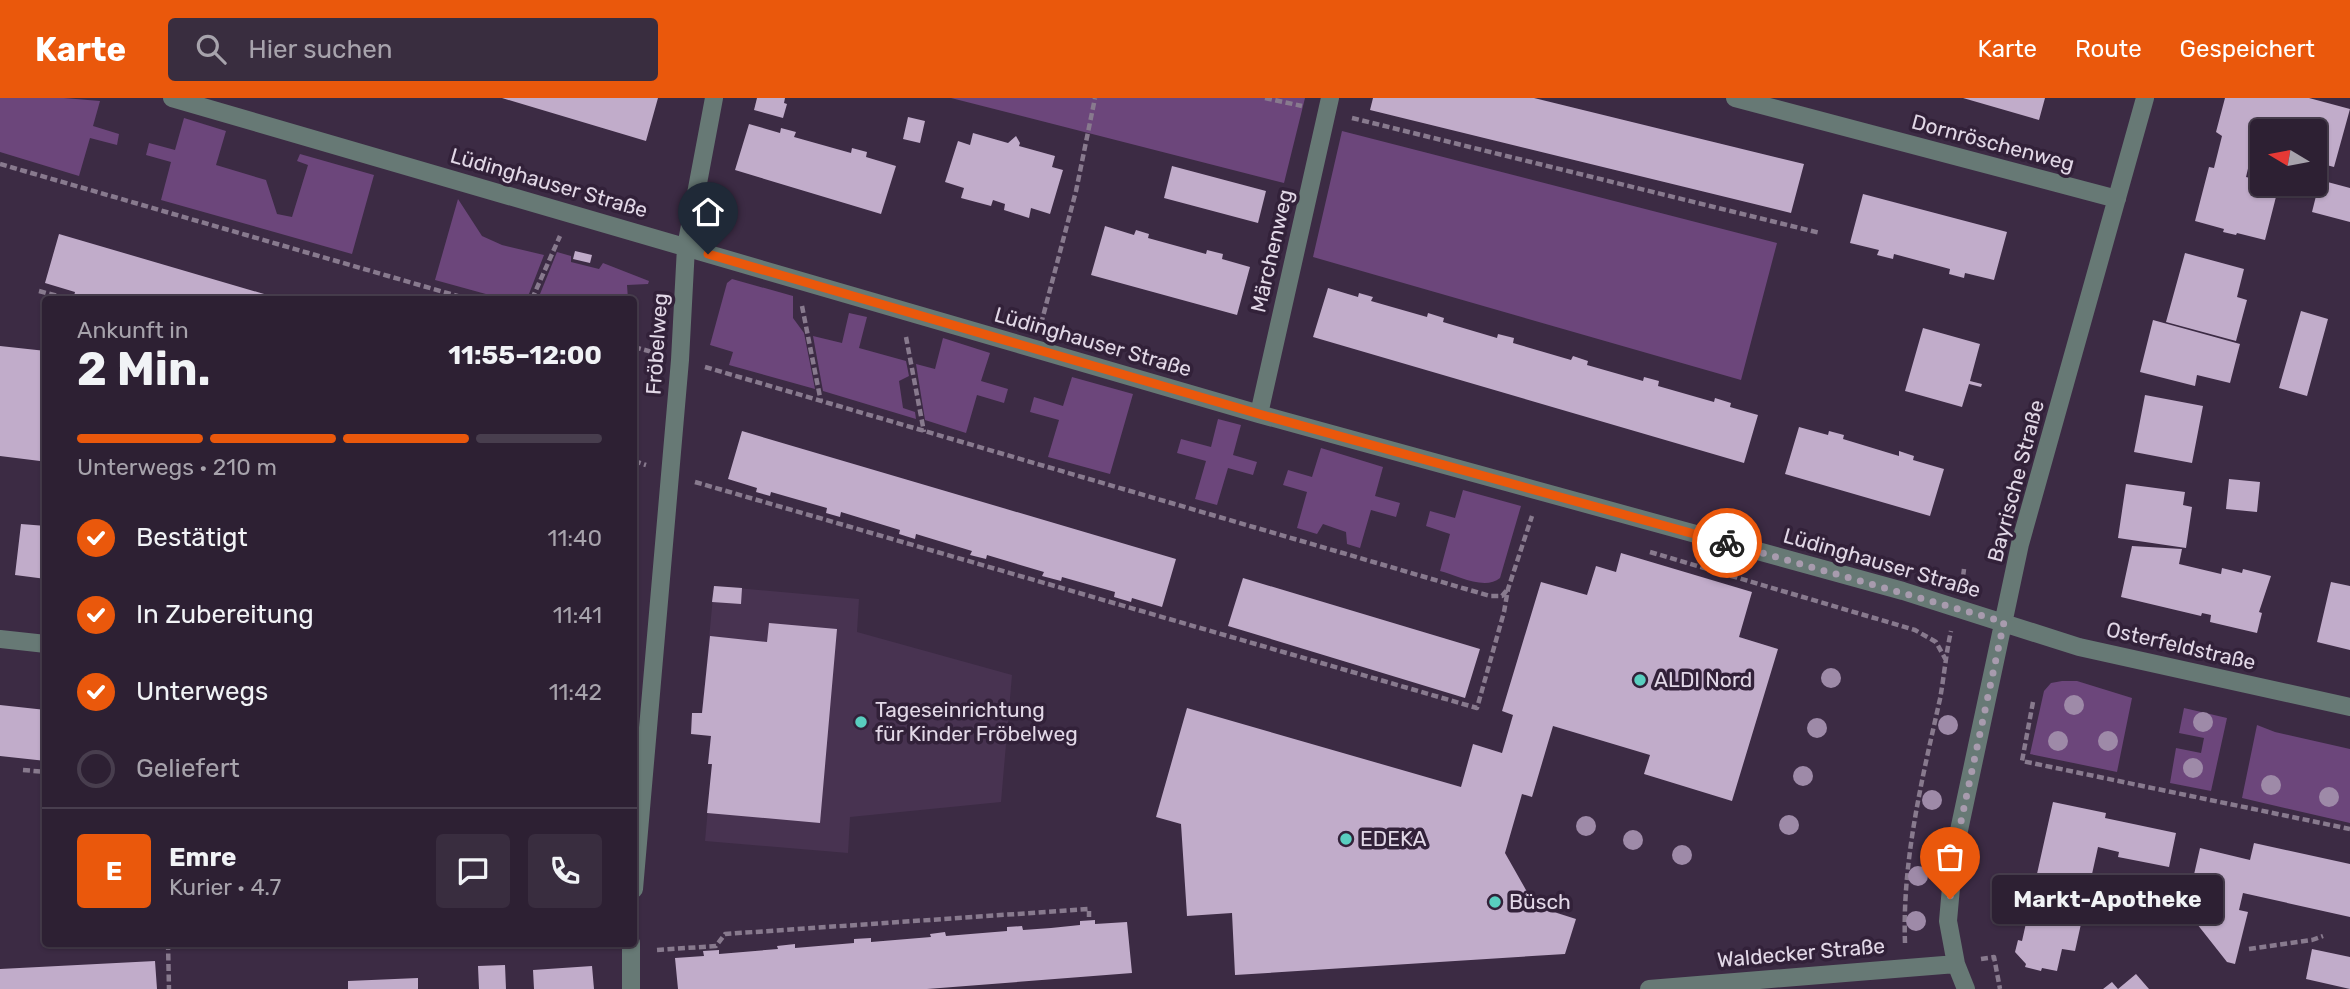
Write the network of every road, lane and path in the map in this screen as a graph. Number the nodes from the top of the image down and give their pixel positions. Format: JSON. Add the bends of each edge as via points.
{"nodes":[{"id":1,"x":172,"y":98,"type":"edge"},
{"id":2,"x":714,"y":98,"type":"edge"},
{"id":3,"x":1096,"y":98,"type":"edge"},
{"id":4,"x":1265,"y":98,"type":"edge"},
{"id":5,"x":1735,"y":98,"type":"edge"},
{"id":6,"x":2145,"y":98,"type":"edge"},
{"id":7,"x":1328,"y":105,"type":"edge"},
{"id":8,"x":0,"y":164,"type":"edge"},
{"id":9,"x":2117,"y":199,"type":"junction"},
{"id":10,"x":570,"y":212,"type":"junction"},
{"id":11,"x":1820,"y":233,"type":"dead end"},
{"id":12,"x":686,"y":247,"type":"junction"},
{"id":13,"x":797,"y":280,"type":"junction"},
{"id":14,"x":39,"y":291,"type":"dead end"},
{"id":15,"x":58,"y":296,"type":"edge"},
{"id":16,"x":458,"y":296,"type":"edge"},
{"id":17,"x":533,"y":296,"type":"edge"},
{"id":18,"x":901,"y":310,"type":"junction"},
{"id":19,"x":637,"y":347,"type":"edge"},
{"id":20,"x":1034,"y":348,"type":"junction"},
{"id":21,"x":680,"y":360,"type":"junction"},
{"id":22,"x":821,"y":402,"type":"junction"},
{"id":23,"x":1259,"y":414,"type":"junction"},
{"id":24,"x":924,"y":432,"type":"junction"},
{"id":25,"x":684,"y":479,"type":"dead end"},
{"id":26,"x":1540,"y":492,"type":"junction"},
{"id":27,"x":1532,"y":517,"type":"junction"},
{"id":28,"x":1541,"y":520,"type":"dead end"},
{"id":29,"x":1640,"y":549,"type":"dead end"},
{"id":30,"x":1964,"y":569,"type":"dead end"},
{"id":31,"x":1964,"y":577,"type":"dead end"},
{"id":32,"x":1508,"y":589,"type":"junction"},
{"id":33,"x":2004,"y":622,"type":"junction"},
{"id":34,"x":0,"y":639,"type":"edge"},
{"id":35,"x":1949,"y":643,"type":"dead end"},
{"id":36,"x":42,"y":644,"type":"edge"},
{"id":37,"x":1947,"y":662,"type":"junction"},
{"id":38,"x":2033,"y":702,"type":"dead end"},
{"id":39,"x":641,"y":704,"type":"edge"},
{"id":40,"x":2350,"y":707,"type":"edge"},
{"id":41,"x":23,"y":770,"type":"dead end"},
{"id":42,"x":42,"y":772,"type":"edge"},
{"id":43,"x":637,"y":810,"type":"edge"},
{"id":44,"x":2350,"y":829,"type":"edge"},
{"id":45,"x":1089,"y":916,"type":"dead end"},
{"id":46,"x":2323,"y":936,"type":"dead end"},
{"id":47,"x":168,"y":947,"type":"edge"},
{"id":48,"x":638,"y":947,"type":"edge"},
{"id":49,"x":2249,"y":949,"type":"dead end"},
{"id":50,"x":1994,"y":957,"type":"dead end"},
{"id":51,"x":1956,"y":964,"type":"junction"},
{"id":52,"x":1906,"y":967,"type":"junction"},
{"id":53,"x":169,"y":989,"type":"edge"},
{"id":54,"x":631,"y":989,"type":"edge"},
{"id":55,"x":1649,"y":989,"type":"edge"},
{"id":56,"x":1966,"y":989,"type":"edge"},
{"id":57,"x":2000,"y":989,"type":"edge"}],
"edges":[{"from":1,"to":10,"type":"street","name":"Lüdinghauser Straße"},
{"from":2,"to":12,"type":"street","name":"Fröbelweg"},
{"from":3,"to":20,"type":"path"},
{"from":4,"to":7,"type":"path"},
{"from":5,"to":9,"type":"street","name":"Dornröschenweg"},
{"from":6,"to":9,"type":"street","name":"Bayrische Straße"},
{"from":7,"to":11,"type":"path"},
{"from":7,"to":23,"type":"street","name":"Märchenweg"},
{"from":8,"to":16,"type":"path"},
{"from":9,"to":33,"type":"street","name":"Bayrische Straße","via":[[2020,544]]},
{"from":10,"to":12,"type":"street","name":"Lüdinghauser Straße"},
{"from":10,"to":17,"type":"path"},
{"from":12,"to":13,"type":"street","name":"Lüdinghauser Straße"},
{"from":12,"to":21,"type":"street","name":"Fröbelweg"},
{"from":13,"to":18,"type":"street","name":"Lüdinghauser Straße"},
{"from":13,"to":22,"type":"path"},
{"from":14,"to":15,"type":"path"},
{"from":18,"to":20,"type":"street","name":"Lüdinghauser Straße"},
{"from":18,"to":24,"type":"path"},
{"from":19,"to":21,"type":"path"},
{"from":20,"to":23,"type":"street","name":"Lüdinghauser Straße"},
{"from":21,"to":22,"type":"path"},
{"from":21,"to":39,"type":"street","name":"Fröbelweg"},
{"from":22,"to":24,"type":"path"},
{"from":23,"to":26,"type":"street","name":"Lüdinghauser Straße"},
{"from":24,"to":32,"type":"path","via":[[1490,596],[1502,596]]},
{"from":25,"to":32,"type":"path","via":[[1477,708]]},
{"from":26,"to":27,"type":"path"},
{"from":26,"to":33,"type":"street","name":"Lüdinghauser Straße"},
{"from":27,"to":28,"type":"path"},
{"from":27,"to":32,"type":"path"},
{"from":29,"to":37,"type":"path","via":[[1915,630],[1936,642]]},
{"from":30,"to":31,"type":"path"},
{"from":33,"to":40,"type":"street","name":"Osterfeldstraße","via":[[2079,647]]},
{"from":33,"to":51,"type":"street","name":"Bayrische Straße","via":[[1954,854],[1948,921]]},
{"from":34,"to":36,"type":"street"},
{"from":35,"to":37,"type":"path"},
{"from":37,"to":52,"type":"path","via":[[1909,859]]},
{"from":38,"to":44,"type":"path","via":[[2022,761]]},
{"from":39,"to":43,"type":"street","name":"Fröbelweg"},
{"from":41,"to":42,"type":"path"},
{"from":45,"to":48,"type":"path","via":[[1089,909],[739,933],[725,934],[716,946]]},
{"from":46,"to":49,"type":"path"},
{"from":47,"to":53,"type":"path"},
{"from":48,"to":54,"type":"street"},
{"from":50,"to":57,"type":"path"},
{"from":51,"to":52,"type":"street","name":"Waldecker Straße"},
{"from":51,"to":56,"type":"street","name":"Bayrische Straße"},
{"from":52,"to":55,"type":"street","name":"Waldecker Straße"}]}
